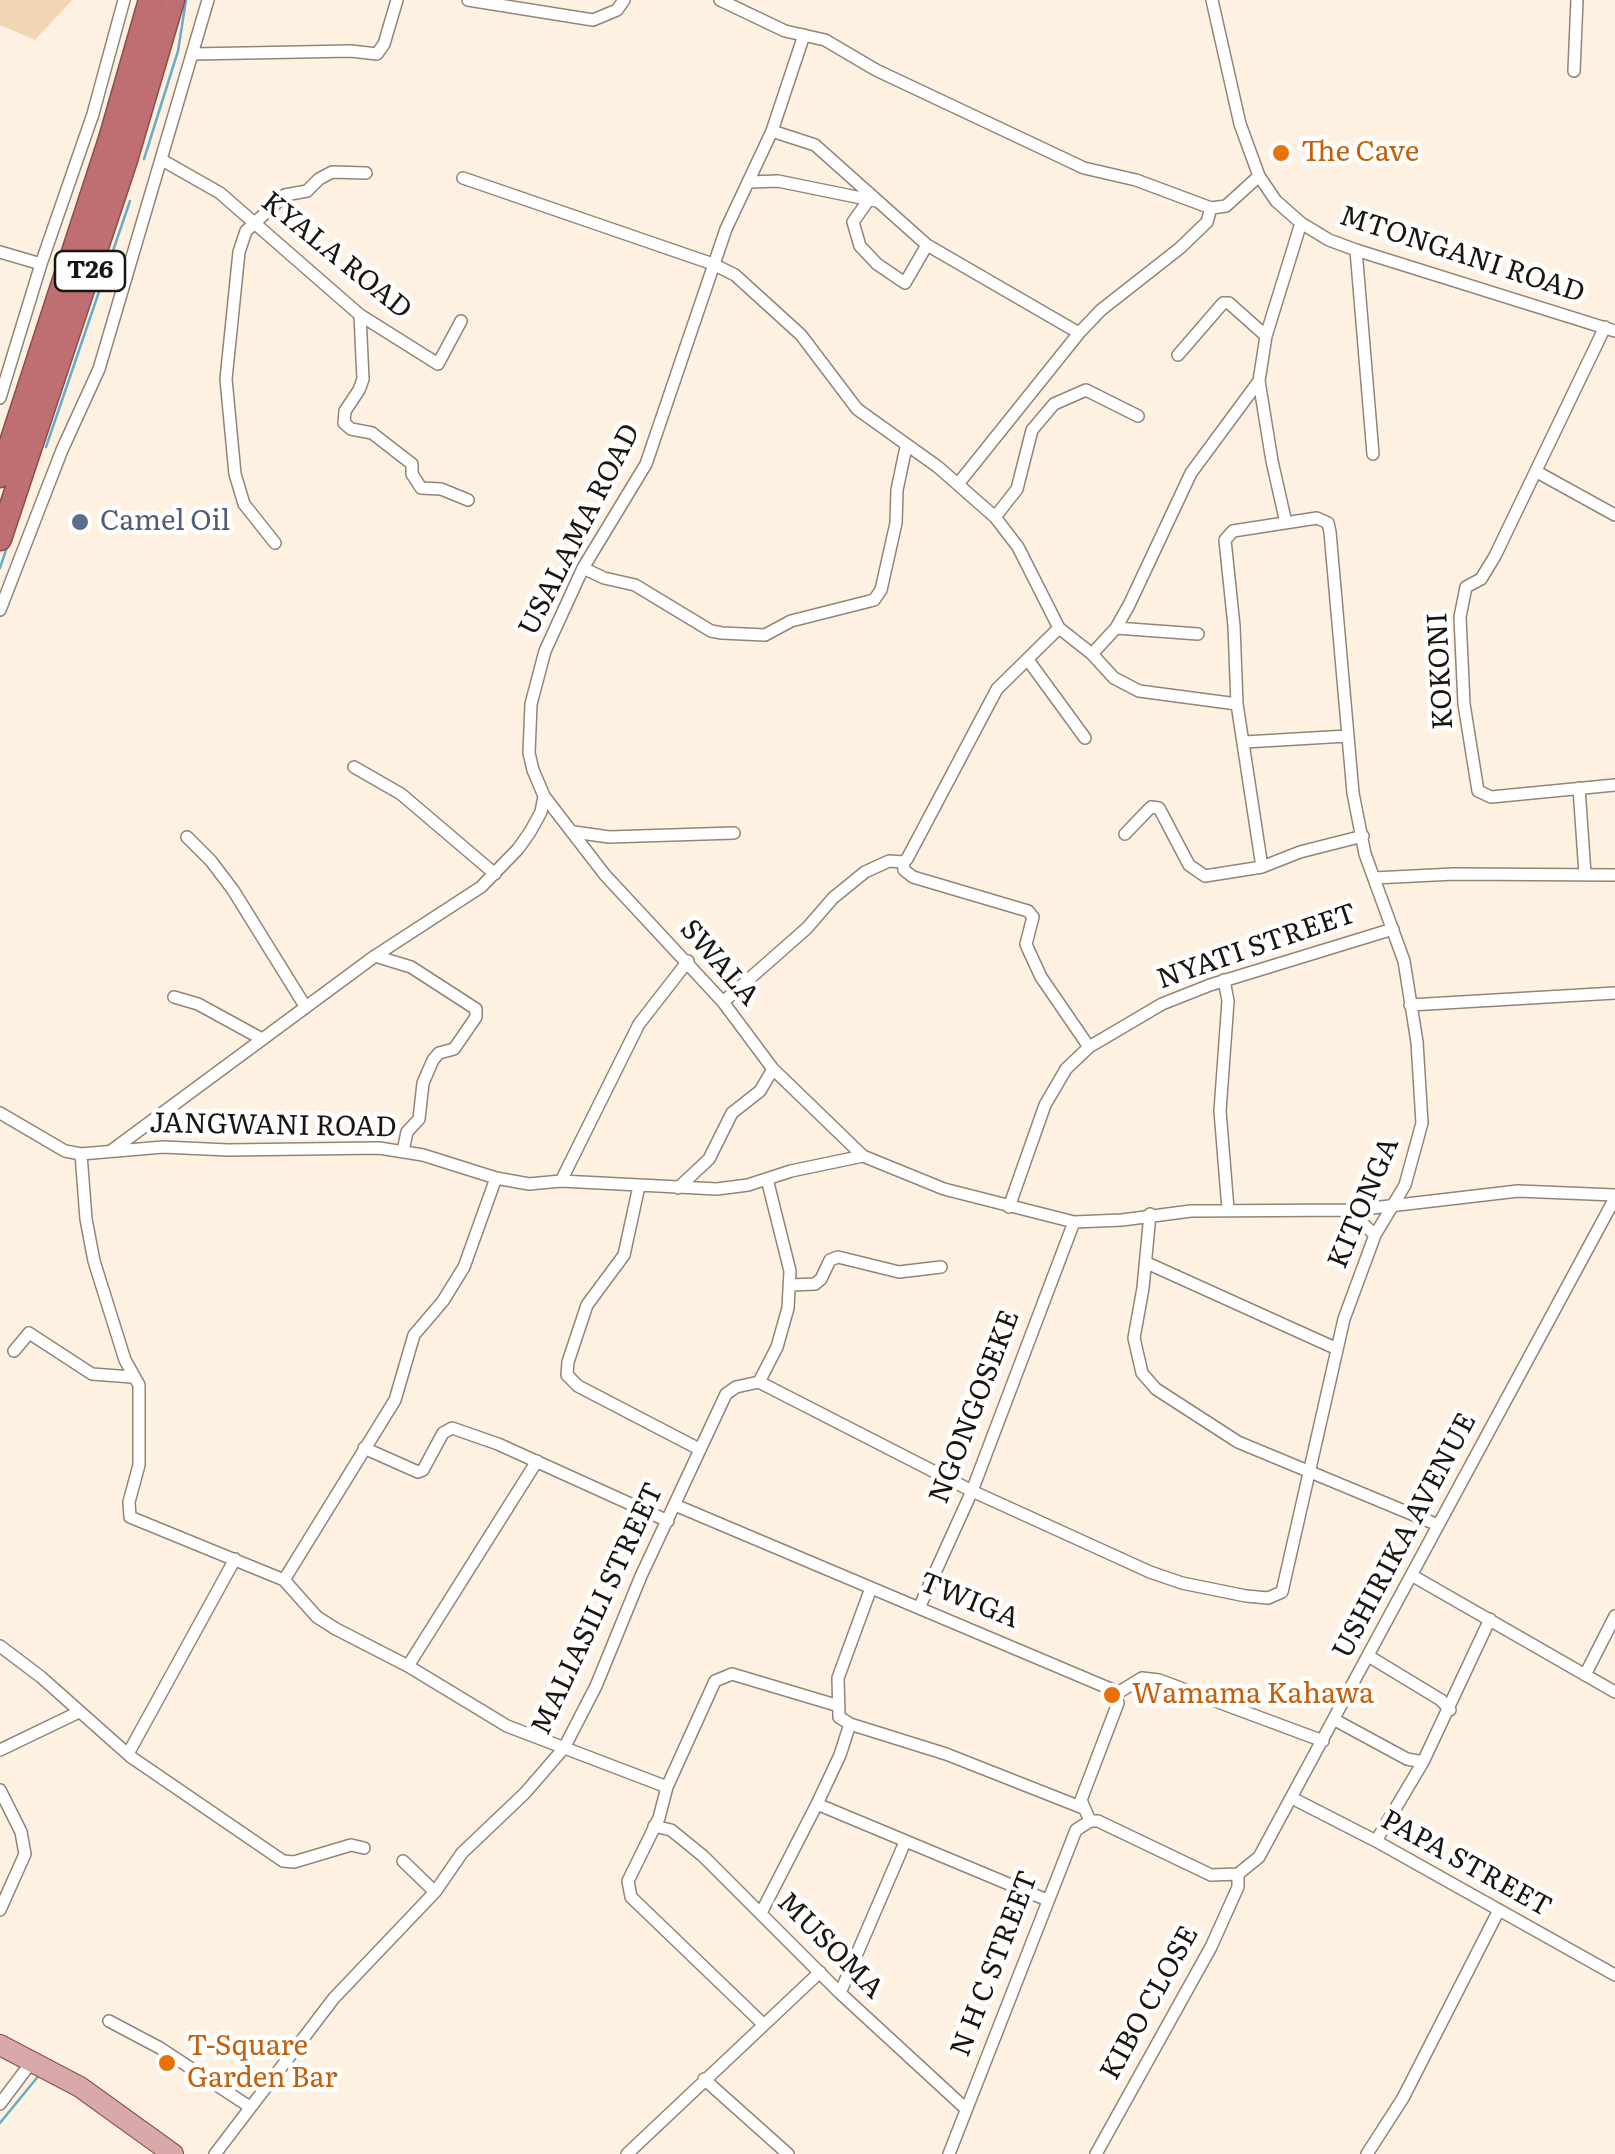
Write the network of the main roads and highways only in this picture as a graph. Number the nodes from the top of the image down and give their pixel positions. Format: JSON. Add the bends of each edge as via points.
{"nodes":[{"id":1,"x":150,"y":0,"type":"edge"},
{"id":2,"x":173,"y":0,"type":"edge"},
{"id":3,"x":0,"y":476,"type":"edge"},
{"id":4,"x":0,"y":539,"type":"edge"},
{"id":5,"x":0,"y":2045,"type":"edge"},
{"id":6,"x":173,"y":2154,"type":"edge"}],
"edges":[{"from":1,"to":3,"type":"highway","number":"T26"},
{"from":2,"to":4,"type":"highway","number":"T26"},
{"from":5,"to":6,"type":"main road","via":[[80,2087]]}]}
